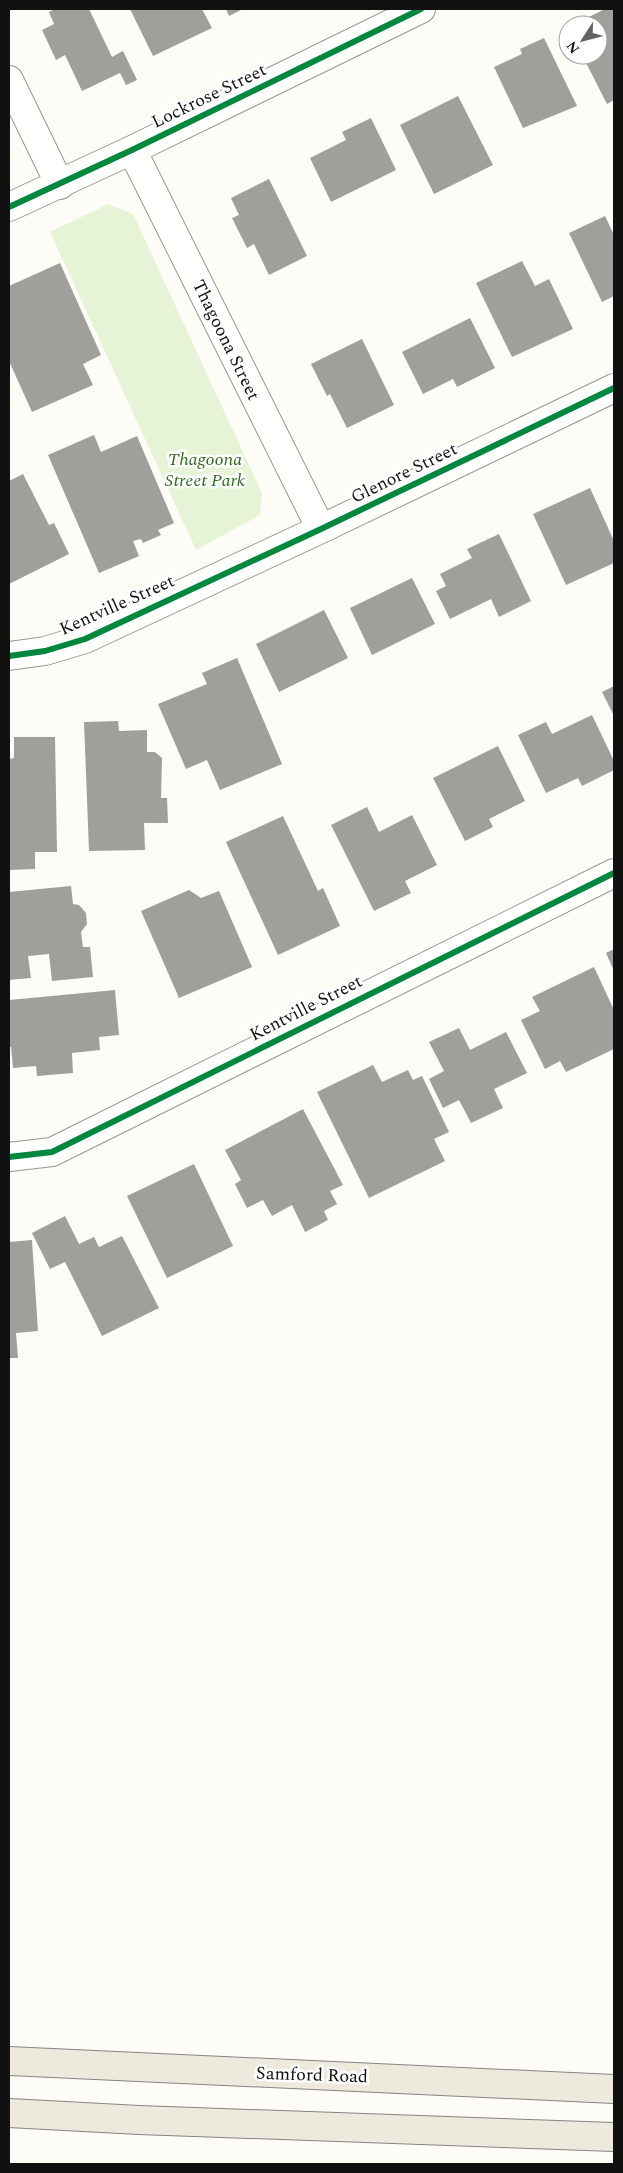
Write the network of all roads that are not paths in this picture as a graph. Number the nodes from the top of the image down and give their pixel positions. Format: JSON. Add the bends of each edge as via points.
{"nodes":[{"id":1,"x":421,"y":9,"type":"edge"},
{"id":2,"x":9,"y":80,"type":"edge"},
{"id":3,"x":132,"y":150,"type":"junction"},
{"id":4,"x":60,"y":185,"type":"junction"},
{"id":5,"x":9,"y":207,"type":"edge"},
{"id":6,"x":614,"y":388,"type":"edge"},
{"id":7,"x":321,"y":530,"type":"junction"},
{"id":8,"x":206,"y":581,"type":"joint"},
{"id":9,"x":9,"y":656,"type":"edge"},
{"id":10,"x":614,"y":872,"type":"edge"},
{"id":11,"x":9,"y":1157,"type":"edge"},
{"id":12,"x":9,"y":2061,"type":"edge"},
{"id":13,"x":614,"y":2089,"type":"edge"},
{"id":14,"x":9,"y":2113,"type":"edge"},
{"id":15,"x":614,"y":2137,"type":"edge"}],
"edges":[{"from":1,"to":3,"type":"street","name":"Lockrose Street"},
{"from":2,"to":4,"type":"street"},
{"from":3,"to":4,"type":"street","name":"Lockrose Street"},
{"from":3,"to":7,"type":"street","name":"Thagoona Street"},
{"from":4,"to":5,"type":"street","name":"Lockrose Street"},
{"from":6,"to":7,"type":"street","name":"Glenore Street"},
{"from":7,"to":8,"type":"street","name":"Glenore Street"},
{"from":8,"to":9,"type":"street","name":"Kentville Street","via":[[85,639],[45,651]]},
{"from":10,"to":11,"type":"street","name":"Kentville Street","via":[[52,1152]]},
{"from":12,"to":13,"type":"main road","name":"Samford Road"},
{"from":14,"to":15,"type":"main road"}]}
